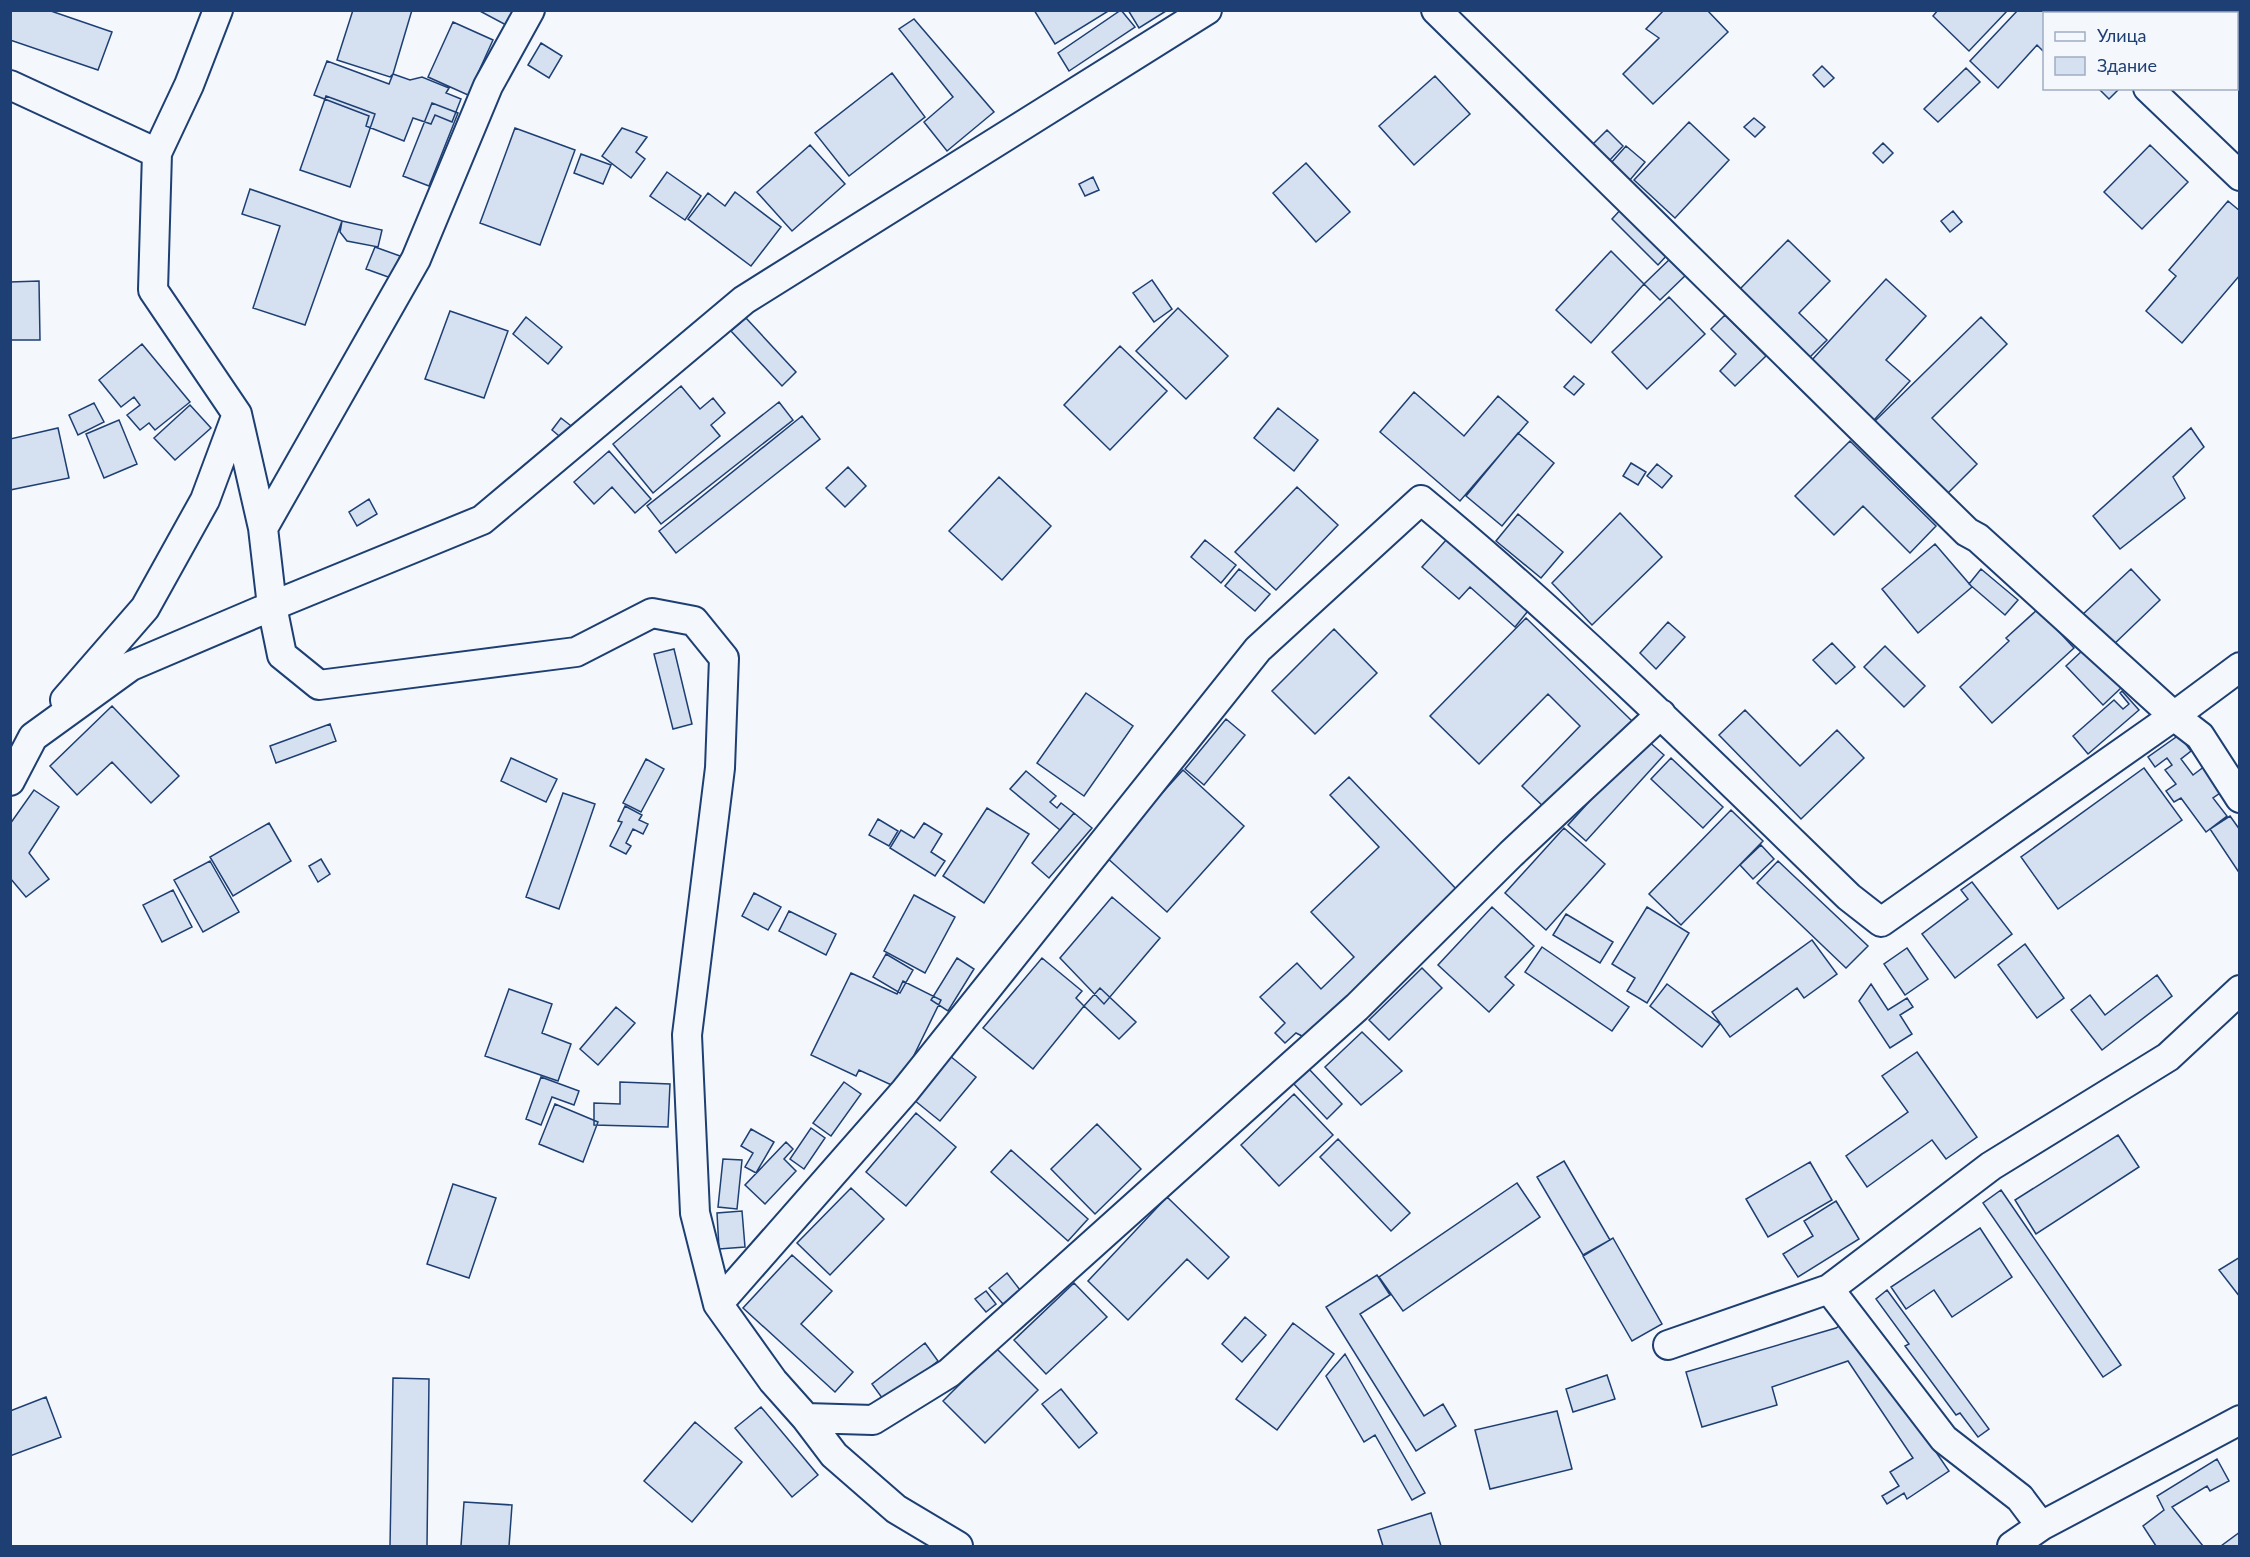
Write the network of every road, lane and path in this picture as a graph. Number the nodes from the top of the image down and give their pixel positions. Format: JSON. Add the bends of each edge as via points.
{"nodes":[{"id":1,"x":218,"y":10,"type":"edge"},
{"id":2,"x":530,"y":10,"type":"edge"},
{"id":3,"x":1436,"y":10,"type":"edge"},
{"id":4,"x":1201,"y":12,"type":"edge"},
{"id":5,"x":10,"y":85,"type":"edge"},
{"id":6,"x":2150,"y":90,"type":"edge"},
{"id":7,"x":157,"y":153,"type":"junction"},
{"id":8,"x":2240,"y":176,"type":"edge"},
{"id":9,"x":237,"y":414,"type":"junction"},
{"id":10,"x":262,"y":528,"type":"junction"},
{"id":11,"x":272,"y":606,"type":"junction"},
{"id":12,"x":2240,"y":667,"type":"edge"},
{"id":13,"x":1661,"y":714,"type":"junction"},
{"id":14,"x":2174,"y":716,"type":"junction"},
{"id":15,"x":33,"y":737,"type":"junction"},
{"id":16,"x":10,"y":781,"type":"edge"},
{"id":17,"x":2240,"y":798,"type":"edge"},
{"id":18,"x":2240,"y":990,"type":"edge"},
{"id":19,"x":1829,"y":1289,"type":"junction"},
{"id":20,"x":718,"y":1304,"type":"junction"},
{"id":21,"x":1668,"y":1345,"type":"dead end"},
{"id":22,"x":806,"y":1418,"type":"junction"},
{"id":23,"x":2240,"y":1420,"type":"edge"},
{"id":24,"x":2041,"y":1526,"type":"junction"},
{"id":25,"x":957,"y":1546,"type":"edge"},
{"id":26,"x":2012,"y":1546,"type":"edge"}],
"edges":[{"from":1,"to":7,"type":"street"},
{"from":2,"to":10,"type":"street","via":[[488,86],[416,258]]},
{"from":3,"to":14,"type":"street","via":[[1966,532],[1978,538]]},
{"from":4,"to":11,"type":"street","via":[[744,300],[482,520]]},
{"from":5,"to":7,"type":"street"},
{"from":6,"to":8,"type":"street"},
{"from":7,"to":9,"type":"street","via":[[153,290]]},
{"from":9,"to":10,"type":"street"},
{"from":9,"to":15,"type":"street","via":[[206,500],[145,608]]},
{"from":10,"to":11,"type":"street"},
{"from":11,"to":15,"type":"street","via":[[131,666]]},
{"from":11,"to":20,"type":"street","via":[[282,655],[319,685],[576,652],[652,613],[693,621],[724,658],[720,768],[687,1035],[694,1213]]},
{"from":12,"to":14,"type":"street"},
{"from":13,"to":14,"type":"street","via":[[1849,897],[1881,922]]},
{"from":13,"to":20,"type":"street","via":[[1421,500],[1258,649],[905,1091]]},
{"from":13,"to":22,"type":"street","via":[[1511,854],[1357,1007],[949,1373],[873,1420]]},
{"from":14,"to":17,"type":"street","via":[[2200,736]]},
{"from":15,"to":16,"type":"street"},
{"from":18,"to":19,"type":"street","via":[[2168,1057],[1991,1166]]},
{"from":19,"to":21,"type":"street"},
{"from":19,"to":24,"type":"street","via":[[1944,1439],[2020,1498]]},
{"from":20,"to":22,"type":"street"},
{"from":22,"to":25,"type":"street","via":[[834,1455],[896,1509]]},
{"from":23,"to":24,"type":"street"},
{"from":24,"to":26,"type":"street"}]}
